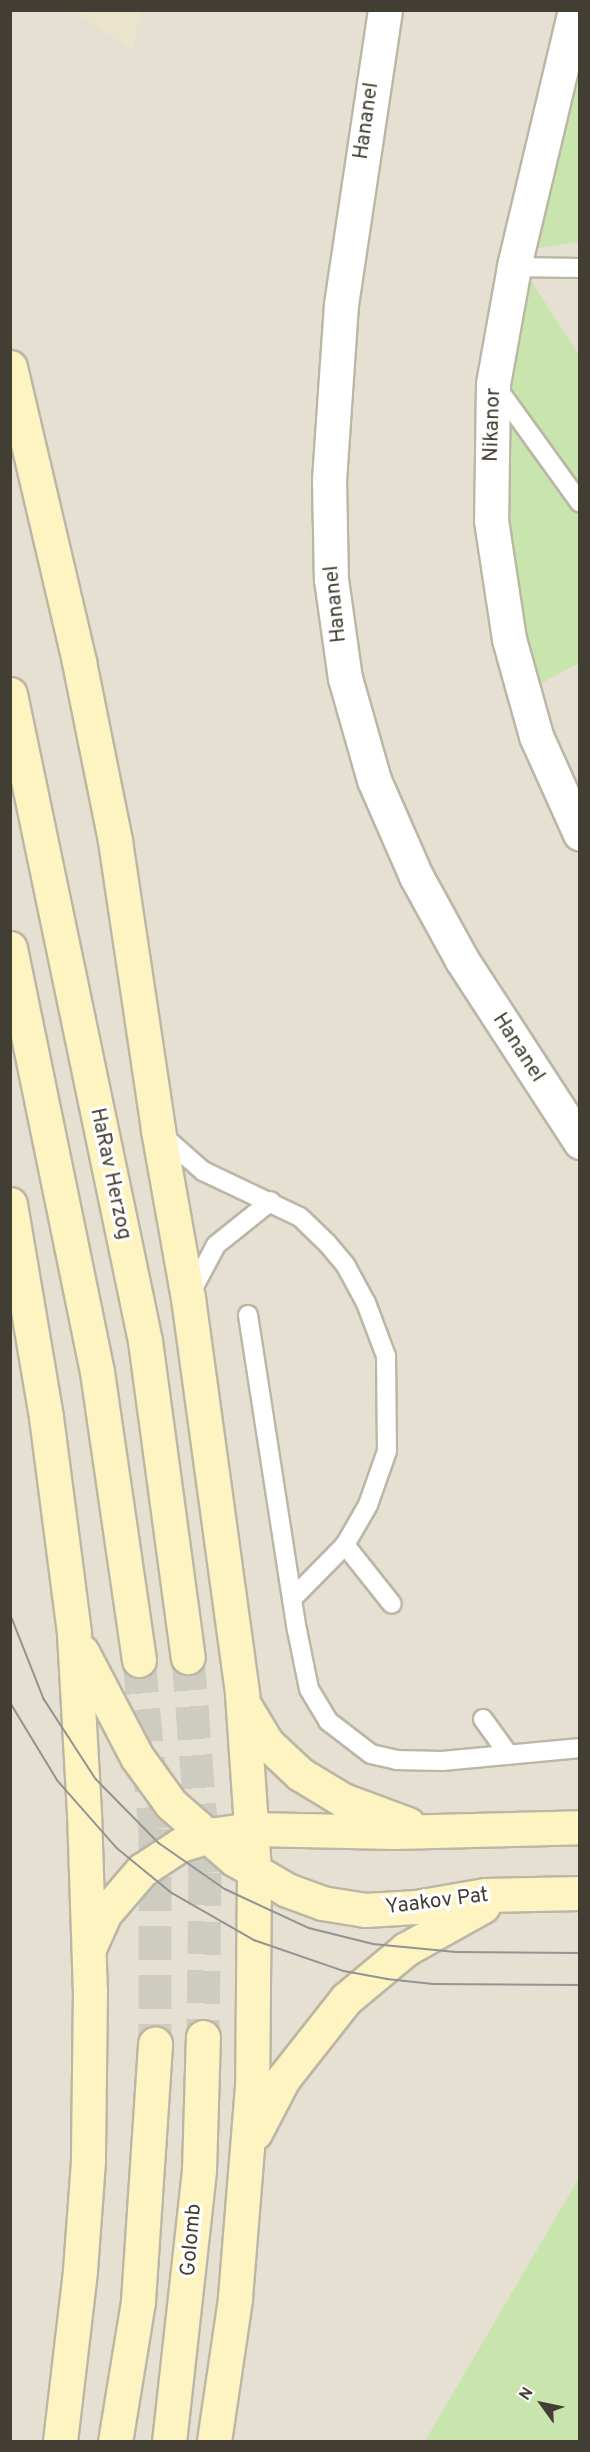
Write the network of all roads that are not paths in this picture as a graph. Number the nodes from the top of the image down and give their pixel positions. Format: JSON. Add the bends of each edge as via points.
{"nodes":[{"id":1,"x":385,"y":10,"type":"edge"},
{"id":2,"x":575,"y":10,"type":"edge"},
{"id":3,"x":514,"y":267,"type":"junction"},
{"id":4,"x":579,"y":268,"type":"edge"},
{"id":5,"x":11,"y":367,"type":"edge"},
{"id":6,"x":494,"y":384,"type":"junction"},
{"id":7,"x":579,"y":503,"type":"edge"},
{"id":8,"x":10,"y":694,"type":"edge"},
{"id":9,"x":579,"y":834,"type":"edge"},
{"id":10,"x":10,"y":948,"type":"edge"},
{"id":11,"x":158,"y":1130,"type":"junction"},
{"id":12,"x":579,"y":1142,"type":"edge"},
{"id":13,"x":272,"y":1201,"type":"junction"},
{"id":14,"x":10,"y":1203,"type":"edge"},
{"id":15,"x":188,"y":1298,"type":"junction"},
{"id":16,"x":248,"y":1315,"type":"dead end"},
{"id":17,"x":345,"y":1545,"type":"junction"},
{"id":18,"x":293,"y":1598,"type":"junction"},
{"id":19,"x":392,"y":1604,"type":"dead end"},
{"id":20,"x":74,"y":1634,"type":"junction"},
{"id":21,"x":188,"y":1658,"type":"tunnel mouth"},
{"id":22,"x":139,"y":1660,"type":"tunnel mouth"},
{"id":23,"x":242,"y":1694,"type":"junction"},
{"id":24,"x":483,"y":1719,"type":"dead end"},
{"id":25,"x":576,"y":1751,"type":"edge"},
{"id":26,"x":509,"y":1755,"type":"junction"},
{"id":27,"x":579,"y":1827,"type":"edge"},
{"id":28,"x":252,"y":1829,"type":"junction"},
{"id":29,"x":462,"y":1831,"type":"junction"},
{"id":30,"x":205,"y":1837,"type":"junction"},
{"id":31,"x":254,"y":1872,"type":"junction"},
{"id":32,"x":579,"y":1893,"type":"edge"},
{"id":33,"x":514,"y":1894,"type":"junction"},
{"id":34,"x":89,"y":1947,"type":"junction"},
{"id":35,"x":204,"y":2037,"type":"tunnel mouth"},
{"id":36,"x":155,"y":2044,"type":"tunnel mouth"},
{"id":37,"x":248,"y":2158,"type":"junction"},
{"id":38,"x":60,"y":2442,"type":"edge"},
{"id":39,"x":115,"y":2442,"type":"edge"},
{"id":40,"x":169,"y":2442,"type":"edge"},
{"id":41,"x":214,"y":2442,"type":"edge"}],
"edges":[{"from":1,"to":12,"type":"street","name":"Hananel","via":[[341,304],[329,479],[331,579],[345,678],[374,780],[416,876],[462,960]]},
{"from":2,"to":3,"type":"street","name":"Nikanor"},
{"from":3,"to":4,"type":"lane"},
{"from":3,"to":6,"type":"street","name":"Nikanor"},
{"from":5,"to":11,"type":"main road","via":[[112,830]]},
{"from":6,"to":7,"type":"lane"},
{"from":6,"to":9,"type":"street","name":"Nikanor","via":[[491,520],[509,639],[536,736]]},
{"from":8,"to":21,"type":"main road","name":"HaRav Herzog","via":[[145,1341]]},
{"from":10,"to":22,"type":"main road","via":[[97,1372]]},
{"from":11,"to":13,"type":"lane","via":[[203,1171],[225,1184]]},
{"from":11,"to":15,"type":"main road"},
{"from":13,"to":15,"type":"lane","via":[[216,1245]]},
{"from":13,"to":17,"type":"lane","via":[[300,1217],[346,1266],[366,1303],[386,1356],[387,1451],[368,1505]]},
{"from":14,"to":20,"type":"main road","via":[[46,1418]]},
{"from":15,"to":23,"type":"main road"},
{"from":16,"to":18,"type":"lane"},
{"from":17,"to":18,"type":"lane"},
{"from":17,"to":19,"type":"lane"},
{"from":18,"to":26,"type":"lane","via":[[309,1689],[328,1720],[349,1741],[371,1754],[396,1760]]},
{"from":20,"to":30,"type":"main road","name":"Yaakov Pat","via":[[137,1757],[171,1804]]},
{"from":20,"to":34,"type":"main road"},
{"from":23,"to":28,"type":"main road"},
{"from":23,"to":29,"type":"main road","via":[[251,1720],[267,1743],[288,1765],[328,1792],[393,1820]]},
{"from":24,"to":26,"type":"lane"},
{"from":25,"to":26,"type":"lane"},
{"from":27,"to":29,"type":"main road"},
{"from":28,"to":29,"type":"main road"},
{"from":28,"to":30,"type":"main road"},
{"from":28,"to":31,"type":"main road"},
{"from":30,"to":31,"type":"main road","name":"Yaakov Pat"},
{"from":30,"to":34,"type":"main road","via":[[169,1851],[129,1882],[105,1913]]},
{"from":31,"to":33,"type":"main road","name":"Yaakov Pat","via":[[286,1890],[322,1903],[365,1910]]},
{"from":31,"to":37,"type":"main road"},
{"from":32,"to":33,"type":"main road","name":"Yaakov Pat"},
{"from":33,"to":37,"type":"main road","via":[[430,1933],[346,1999],[283,2079],[255,2133]]},
{"from":34,"to":38,"type":"main road","via":[[88,2161]]},
{"from":35,"to":40,"type":"main road","name":"Golomb","via":[[199,2170]]},
{"from":36,"to":39,"type":"main road","via":[[138,2301]]},
{"from":37,"to":41,"type":"main road","via":[[235,2299]]}]}
